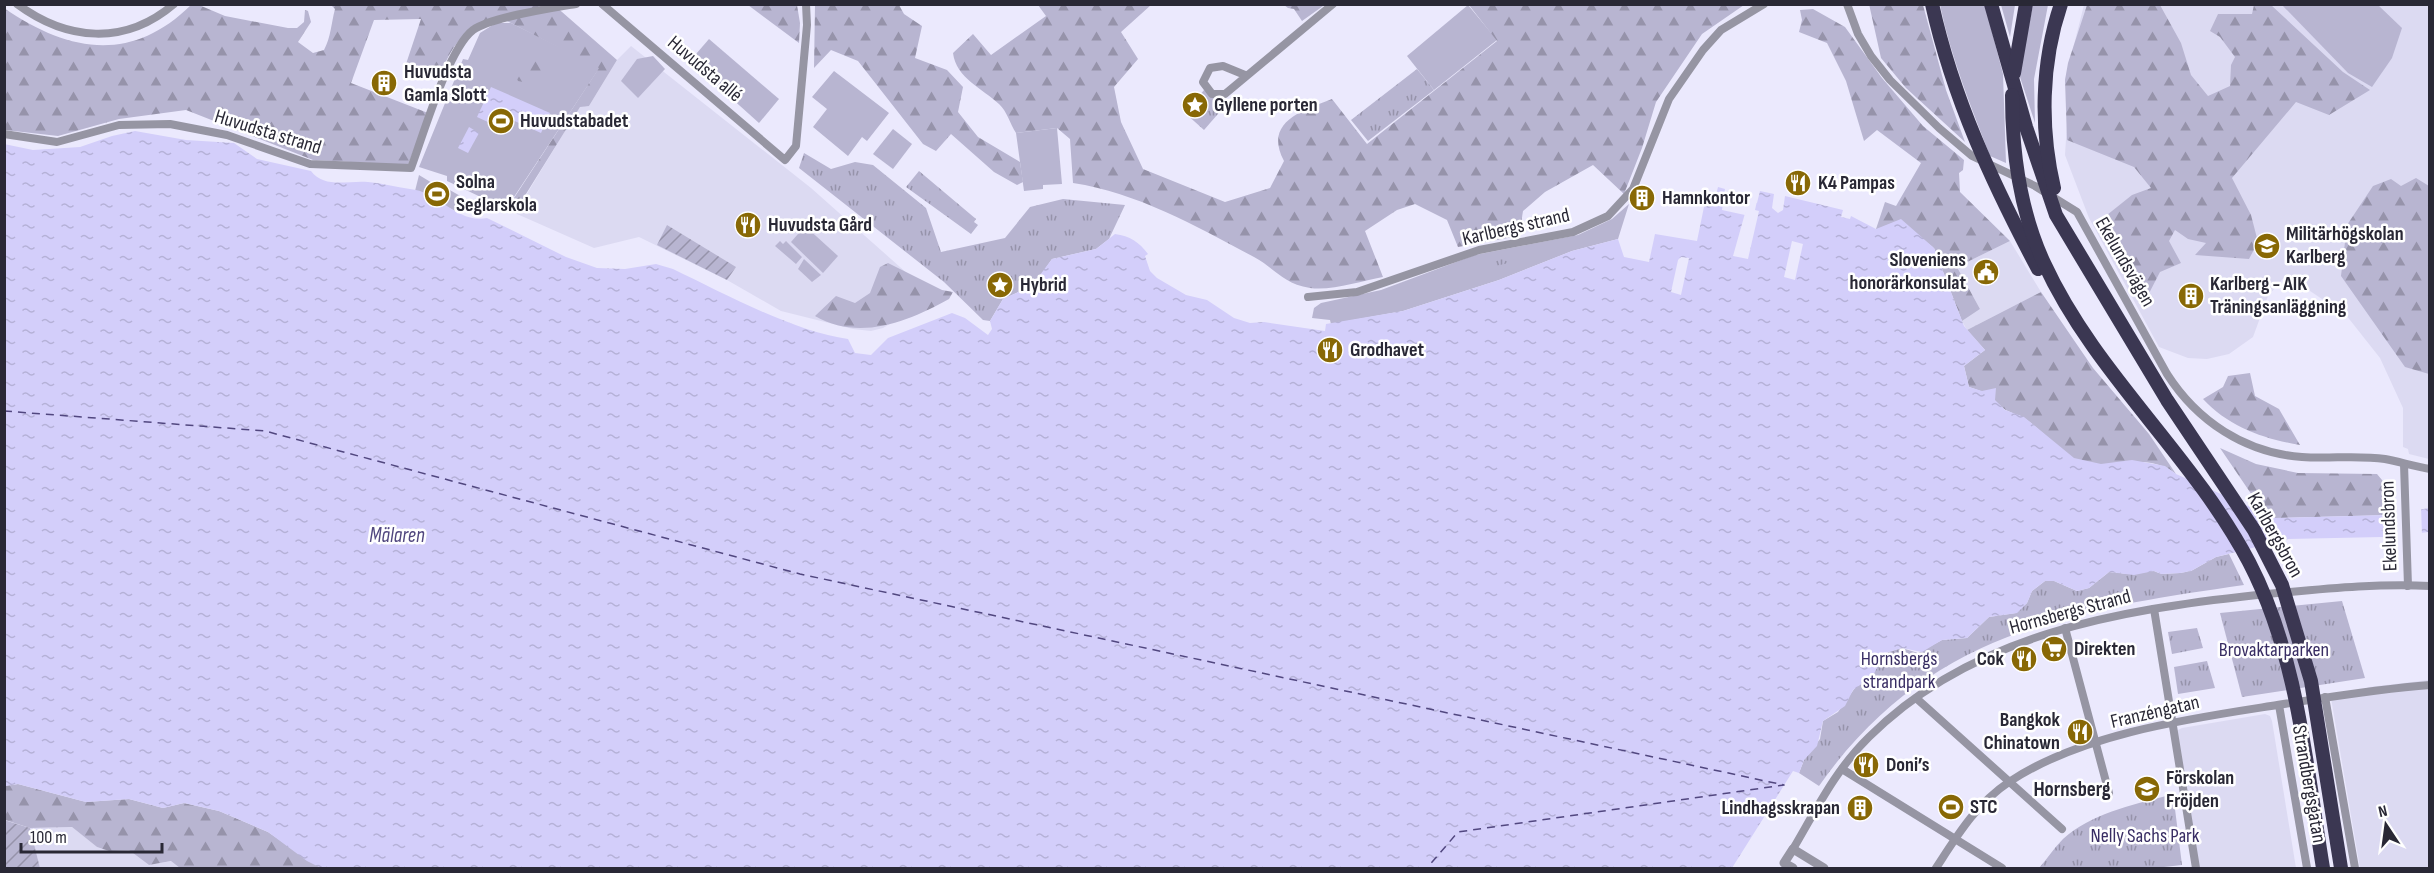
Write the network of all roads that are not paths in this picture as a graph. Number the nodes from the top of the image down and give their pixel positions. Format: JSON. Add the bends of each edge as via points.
{"nodes":[{"id":1,"x":18,"y":4,"type":"edge"},
{"id":2,"x":174,"y":4,"type":"edge"},
{"id":3,"x":576,"y":4,"type":"edge"},
{"id":4,"x":602,"y":4,"type":"edge"},
{"id":5,"x":806,"y":4,"type":"edge"},
{"id":6,"x":1332,"y":4,"type":"edge"},
{"id":7,"x":1764,"y":4,"type":"edge"},
{"id":8,"x":1847,"y":4,"type":"edge"},
{"id":9,"x":1932,"y":4,"type":"edge"},
{"id":10,"x":1991,"y":4,"type":"edge"},
{"id":11,"x":2026,"y":4,"type":"edge"},
{"id":12,"x":2061,"y":4,"type":"edge"},
{"id":13,"x":1245,"y":75,"type":"junction"},
{"id":14,"x":4,"y":134,"type":"edge"},
{"id":15,"x":2080,"y":257,"type":"junction"},
{"id":16,"x":1308,"y":297,"type":"dead end"},
{"id":17,"x":2073,"y":314,"type":"junction"},
{"id":18,"x":2404,"y":464,"type":"junction"},
{"id":19,"x":2430,"y":469,"type":"edge"},
{"id":20,"x":2408,"y":586,"type":"junction"},
{"id":21,"x":2430,"y":586,"type":"edge"},
{"id":22,"x":2154,"y":609,"type":"junction"},
{"id":23,"x":2065,"y":628,"type":"junction"},
{"id":24,"x":2430,"y":685,"type":"edge"},
{"id":25,"x":2325,"y":697,"type":"junction"},
{"id":26,"x":1916,"y":698,"type":"junction"},
{"id":27,"x":2279,"y":705,"type":"junction"},
{"id":28,"x":2172,"y":723,"type":"junction"},
{"id":29,"x":2096,"y":743,"type":"junction"},
{"id":30,"x":1842,"y":769,"type":"junction"},
{"id":31,"x":2009,"y":782,"type":"junction"},
{"id":32,"x":2109,"y":792,"type":"dead end"},
{"id":33,"x":2062,"y":829,"type":"dead end"},
{"id":34,"x":1955,"y":838,"type":"junction"},
{"id":35,"x":1793,"y":849,"type":"junction"},
{"id":36,"x":1782,"y":866,"type":"edge"},
{"id":37,"x":1793,"y":868,"type":"edge"},
{"id":38,"x":1824,"y":868,"type":"edge"},
{"id":39,"x":1936,"y":868,"type":"edge"},
{"id":40,"x":2002,"y":868,"type":"edge"},
{"id":41,"x":2196,"y":868,"type":"edge"},
{"id":42,"x":2307,"y":868,"type":"edge"},
{"id":43,"x":2323,"y":868,"type":"edge"},
{"id":44,"x":2341,"y":868,"type":"edge"},
{"id":45,"x":2355,"y":868,"type":"edge"}],
"edges":[{"from":1,"to":2,"type":"street","via":[[57,27],[99,35],[141,26]]},
{"from":3,"to":14,"type":"street","name":"Huvudsta strand","via":[[475,28],[454,56],[411,168],[310,164],[227,135],[170,124],[119,125],[57,142]]},
{"from":4,"to":5,"type":"street","name":"Huvudsta allé","via":[[785,160],[796,146]]},
{"from":6,"to":13,"type":"street"},
{"from":7,"to":16,"type":"street","name":"Karlbergs strand","via":[[1721,30],[1703,50],[1669,99],[1633,189],[1608,216],[1573,232],[1479,250],[1357,292]]},
{"from":8,"to":18,"type":"street","name":"Ekelundsvägen","via":[[1871,56],[1940,128],[1972,156],[2035,186],[2077,212],[2167,374],[2181,396],[2206,420],[2232,437],[2283,455],[2383,459]]},
{"from":9,"to":17,"type":"highway","via":[[1973,139],[2034,262]]},
{"from":10,"to":15,"type":"highway","via":[[2050,200]]},
{"from":11,"to":17,"type":"highway","via":[[2012,92],[2018,180],[2044,264]]},
{"from":12,"to":15,"type":"highway","via":[[2049,51],[2045,128],[2057,199]]},
{"from":13,"to":13,"type":"street","via":[[1222,66],[1210,68],[1203,82],[1212,94],[1225,94]]},
{"from":15,"to":44,"type":"highway","name":"Karlbergsbron","via":[[2167,400],[2240,508],[2282,585],[2311,681]]},
{"from":17,"to":43,"type":"highway","name":"Karlbergsbron","via":[[2103,360],[2207,494],[2236,537],[2260,586],[2279,631],[2292,682]]},
{"from":18,"to":19,"type":"street","name":"Ekelundsvägen"},
{"from":18,"to":20,"type":"street","name":"Ekelundsbron"},
{"from":20,"to":21,"type":"street","name":"Hornsbergs Strand"},
{"from":20,"to":22,"type":"street","name":"Hornsbergs Strand","via":[[2301,591]]},
{"from":22,"to":23,"type":"street","name":"Hornsbergs Strand"},
{"from":22,"to":28,"type":"street"},
{"from":23,"to":26,"type":"street","name":"Hornsbergs Strand","via":[[1989,656]]},
{"from":23,"to":29,"type":"street"},
{"from":24,"to":25,"type":"street","name":"Franzéngatan"},
{"from":25,"to":27,"type":"street","name":"Franzéngatan"},
{"from":25,"to":45,"type":"street","name":"Strandbergsgatan"},
{"from":26,"to":30,"type":"street","name":"Hornsbergs Strand","via":[[1870,735]]},
{"from":26,"to":31,"type":"street"},
{"from":27,"to":28,"type":"street","name":"Franzéngatan"},
{"from":27,"to":42,"type":"street","name":"Strandbergsgatan"},
{"from":28,"to":29,"type":"street","name":"Franzéngatan"},
{"from":28,"to":41,"type":"street"},
{"from":29,"to":31,"type":"street","name":"Franzéngatan"},
{"from":29,"to":32,"type":"street"},
{"from":30,"to":34,"type":"street"},
{"from":30,"to":35,"type":"street","name":"Hornsbergs Strand"},
{"from":31,"to":33,"type":"street"},
{"from":31,"to":34,"type":"street","name":"Franzéngatan","via":[[1972,814]]},
{"from":34,"to":39,"type":"street","name":"Franzéngatan"},
{"from":34,"to":40,"type":"street"},
{"from":35,"to":36,"type":"street","name":"Hornsbergs Strand"},
{"from":35,"to":38,"type":"street"},
{"from":36,"to":37,"type":"street"}]}
